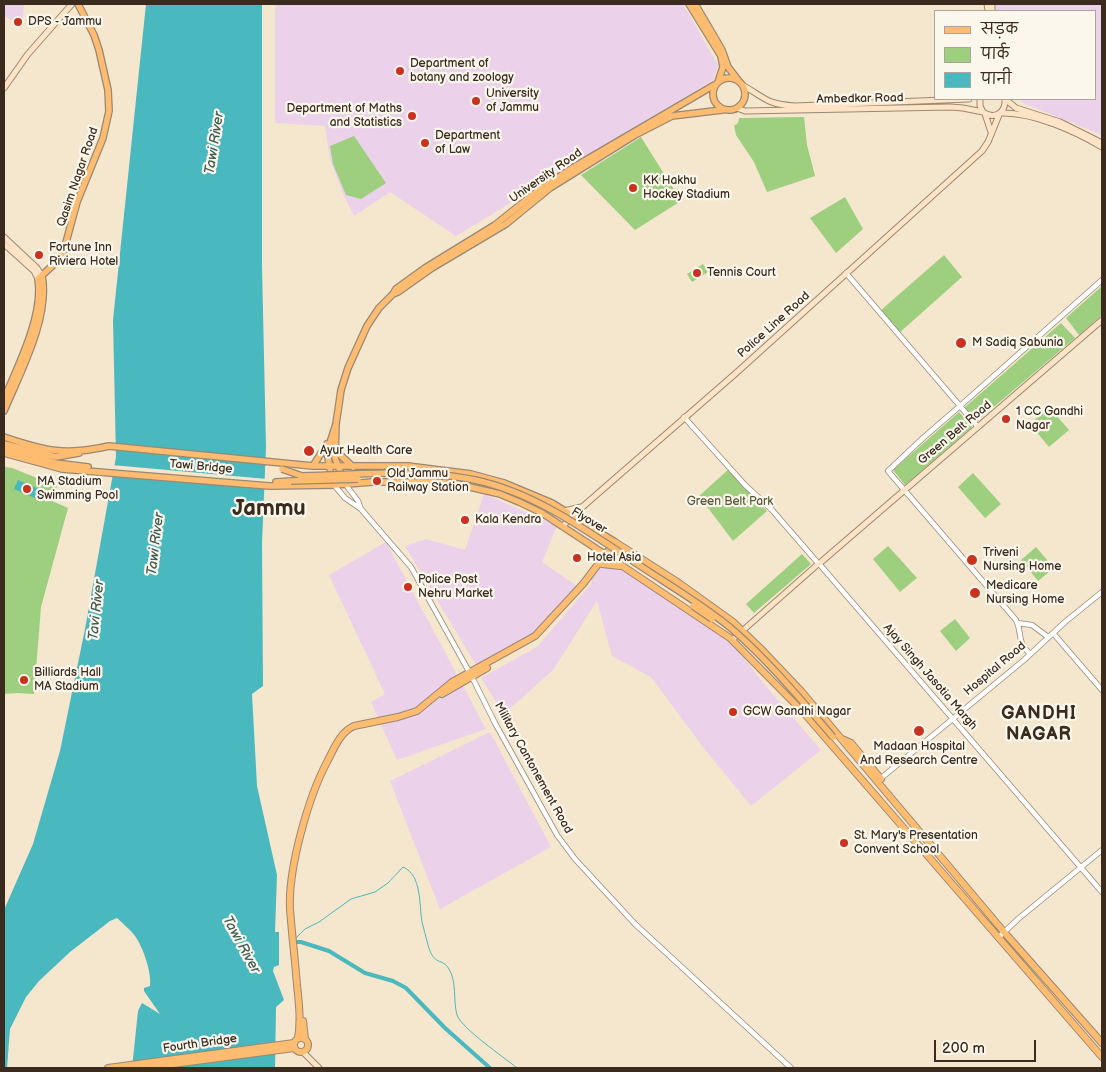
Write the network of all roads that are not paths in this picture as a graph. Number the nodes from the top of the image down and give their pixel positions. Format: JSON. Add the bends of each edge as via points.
{"nodes":[{"id":1,"x":689,"y":4,"type":"edge"},
{"id":2,"x":694,"y":4,"type":"edge"},
{"id":3,"x":73,"y":5,"type":"edge"},
{"id":4,"x":717,"y":83,"type":"junction"},
{"id":5,"x":740,"y":83,"type":"junction"},
{"id":6,"x":4,"y":88,"type":"edge"},
{"id":7,"x":944,"y":100,"type":"edge"},
{"id":8,"x":980,"y":100,"type":"edge"},
{"id":9,"x":1005,"y":100,"type":"edge"},
{"id":10,"x":1006,"y":100,"type":"edge"},
{"id":11,"x":737,"y":108,"type":"junction"},
{"id":12,"x":722,"y":110,"type":"junction"},
{"id":13,"x":984,"y":113,"type":"junction"},
{"id":14,"x":667,"y":114,"type":"junction"},
{"id":15,"x":1000,"y":114,"type":"junction"},
{"id":16,"x":991,"y":132,"type":"junction"},
{"id":17,"x":1102,"y":143,"type":"edge"},
{"id":18,"x":1102,"y":147,"type":"edge"},
{"id":19,"x":4,"y":237,"type":"edge"},
{"id":20,"x":4,"y":244,"type":"edge"},
{"id":21,"x":846,"y":273,"type":"junction"},
{"id":22,"x":40,"y":277,"type":"junction"},
{"id":23,"x":1102,"y":280,"type":"edge"},
{"id":24,"x":1102,"y":320,"type":"edge"},
{"id":25,"x":4,"y":399,"type":"edge"},
{"id":26,"x":960,"y":406,"type":"junction"},
{"id":27,"x":4,"y":411,"type":"edge"},
{"id":28,"x":684,"y":416,"type":"junction"},
{"id":29,"x":336,"y":424,"type":"junction"},
{"id":30,"x":978,"y":427,"type":"junction"},
{"id":31,"x":331,"y":436,"type":"junction"},
{"id":32,"x":4,"y":437,"type":"edge"},
{"id":33,"x":4,"y":444,"type":"edge"},
{"id":34,"x":4,"y":448,"type":"edge"},
{"id":35,"x":335,"y":450,"type":"junction"},
{"id":36,"x":83,"y":451,"type":"junction"},
{"id":37,"x":4,"y":453,"type":"edge"},
{"id":38,"x":271,"y":461,"type":"junction"},
{"id":39,"x":314,"y":466,"type":"junction"},
{"id":40,"x":338,"y":466,"type":"junction"},
{"id":41,"x":330,"y":467,"type":"junction"},
{"id":42,"x":353,"y":467,"type":"junction"},
{"id":43,"x":370,"y":467,"type":"junction"},
{"id":44,"x":101,"y":470,"type":"junction"},
{"id":45,"x":360,"y":483,"type":"junction"},
{"id":46,"x":271,"y":484,"type":"junction"},
{"id":47,"x":334,"y":485,"type":"junction"},
{"id":48,"x":346,"y":485,"type":"junction"},
{"id":49,"x":904,"y":489,"type":"junction"},
{"id":50,"x":583,"y":507,"type":"junction"},
{"id":51,"x":361,"y":509,"type":"junction"},
{"id":52,"x":564,"y":511,"type":"junction"},
{"id":53,"x":572,"y":516,"type":"junction"},
{"id":54,"x":581,"y":521,"type":"junction"},
{"id":55,"x":563,"y":526,"type":"junction"},
{"id":56,"x":616,"y":543,"type":"junction"},
{"id":57,"x":607,"y":555,"type":"junction"},
{"id":58,"x":602,"y":564,"type":"junction"},
{"id":59,"x":819,"y":564,"type":"junction"},
{"id":60,"x":626,"y":568,"type":"junction"},
{"id":61,"x":1102,"y":592,"type":"edge"},
{"id":62,"x":1018,"y":623,"type":"junction"},
{"id":63,"x":721,"y":631,"type":"junction"},
{"id":64,"x":742,"y":631,"type":"junction"},
{"id":65,"x":1053,"y":633,"type":"junction"},
{"id":66,"x":1048,"y":637,"type":"junction"},
{"id":67,"x":732,"y":640,"type":"junction"},
{"id":68,"x":1029,"y":653,"type":"junction"},
{"id":69,"x":471,"y":675,"type":"junction"},
{"id":70,"x":1102,"y":690,"type":"edge"},
{"id":71,"x":953,"y":718,"type":"junction"},
{"id":72,"x":841,"y":739,"type":"junction"},
{"id":73,"x":847,"y":747,"type":"junction"},
{"id":74,"x":879,"y":780,"type":"junction"},
{"id":75,"x":1102,"y":850,"type":"edge"},
{"id":76,"x":1081,"y":867,"type":"junction"},
{"id":77,"x":1102,"y":892,"type":"edge"},
{"id":78,"x":1004,"y":932,"type":"junction"},
{"id":79,"x":998,"y":938,"type":"junction"},
{"id":80,"x":298,"y":971,"type":"junction"},
{"id":81,"x":305,"y":1039,"type":"junction"},
{"id":82,"x":295,"y":1043,"type":"junction"},
{"id":83,"x":1102,"y":1044,"type":"edge"},
{"id":84,"x":304,"y":1051,"type":"junction"},
{"id":85,"x":1102,"y":1057,"type":"edge"},
{"id":86,"x":318,"y":1067,"type":"edge"},
{"id":87,"x":108,"y":1068,"type":"edge"},
{"id":88,"x":143,"y":1068,"type":"edge"},
{"id":89,"x":791,"y":1068,"type":"edge"}],
"edges":[{"from":1,"to":4,"type":"main road","via":[[721,56],[723,67]]},
{"from":2,"to":5,"type":"main road"},
{"from":3,"to":6,"type":"main road","via":[[28,54]]},
{"from":3,"to":22,"type":"main road","name":"Qasim Nagar Road","via":[[94,35],[109,103],[103,138],[77,202],[62,257]]},
{"from":4,"to":5,"type":"main road","via":[[729,78]]},
{"from":4,"to":12,"type":"main road","via":[[713,99]]},
{"from":4,"to":14,"type":"main road","name":"University Road"},
{"from":5,"to":7,"type":"main road","via":[[772,103],[795,106]]},
{"from":5,"to":11,"type":"main road","via":[[745,93],[742,104]]},
{"from":8,"to":13,"type":"main road"},
{"from":9,"to":15,"type":"main road","name":"Police Line Road","via":[[1006,105]]},
{"from":10,"to":17,"type":"main road","via":[[1016,108],[1049,118]]},
{"from":11,"to":12,"type":"main road"},
{"from":11,"to":13,"type":"main road","name":"Ambedkar Road","via":[[745,111],[950,107]]},
{"from":12,"to":14,"type":"main road","name":"University Road"},
{"from":13,"to":15,"type":"main road","name":"Ambedkar Road"},
{"from":13,"to":16,"type":"main road"},
{"from":14,"to":29,"type":"main road","name":"University Road","via":[[547,184],[495,224],[396,289],[376,312],[356,347],[343,384]]},
{"from":15,"to":16,"type":"main road","name":"Police Line Road"},
{"from":15,"to":18,"type":"main road","name":"Ambedkar Road","via":[[1049,122]]},
{"from":16,"to":21,"type":"main road","name":"Police Line Road","via":[[982,151]]},
{"from":19,"to":22,"type":"main road","via":[[37,268]]},
{"from":20,"to":22,"type":"main road"},
{"from":21,"to":26,"type":"street"},
{"from":21,"to":28,"type":"main road","name":"Police Line Road"},
{"from":22,"to":25,"type":"main road","via":[[30,334]]},
{"from":22,"to":27,"type":"main road","via":[[42,298],[34,337]]},
{"from":23,"to":26,"type":"street"},
{"from":24,"to":30,"type":"main road","name":"Green Belt Road"},
{"from":26,"to":30,"type":"street"},
{"from":26,"to":49,"type":"street","via":[[888,471]]},
{"from":28,"to":50,"type":"main road","name":"Police Line Road"},
{"from":28,"to":59,"type":"street","name":"Ajay Singh Jasotia Margh"},
{"from":29,"to":31,"type":"main road"},
{"from":29,"to":35,"type":"main road"},
{"from":30,"to":49,"type":"main road","name":"Green Belt Road"},
{"from":31,"to":39,"type":"main road"},
{"from":31,"to":41,"type":"main road","via":[[327,452]]},
{"from":32,"to":36,"type":"main road","via":[[48,451]]},
{"from":33,"to":36,"type":"main road","via":[[56,457]]},
{"from":34,"to":44,"type":"main road"},
{"from":35,"to":40,"type":"main road"},
{"from":35,"to":42,"type":"main road"},
{"from":36,"to":38,"type":"main road","via":[[109,446]]},
{"from":37,"to":44,"type":"main road","via":[[58,468]]},
{"from":38,"to":39,"type":"main road"},
{"from":38,"to":73,"type":"main road","name":"Flyover","bridge":true,"via":[[302,476],[434,474],[478,481],[522,495],[610,546],[732,630]]},
{"from":39,"to":41,"type":"main road"},
{"from":40,"to":41,"type":"main road"},
{"from":40,"to":42,"type":"main road"},
{"from":40,"to":48,"type":"main road"},
{"from":41,"to":47,"type":"main road"},
{"from":42,"to":43,"type":"main road"},
{"from":43,"to":45,"type":"main road","via":[[354,471],[353,480]]},
{"from":43,"to":52,"type":"main road","via":[[408,466],[471,474],[504,482]]},
{"from":44,"to":46,"type":"main road","name":"Tawi Bridge"},
{"from":45,"to":48,"type":"main road"},
{"from":45,"to":55,"type":"main road","via":[[434,482],[476,488],[519,502]]},
{"from":46,"to":47,"type":"main road"},
{"from":46,"to":63,"type":"main road","name":"Flyover","bridge":true,"via":[[434,477],[501,490],[545,510],[608,548],[712,619]]},
{"from":47,"to":48,"type":"main road"},
{"from":47,"to":51,"type":"street"},
{"from":48,"to":51,"type":"street","name":"Military Cantonement Road"},
{"from":49,"to":59,"type":"main road","name":"Green Belt Road"},
{"from":49,"to":62,"type":"street"},
{"from":50,"to":52,"type":"main road"},
{"from":50,"to":53,"type":"main road","name":"Police Line Road"},
{"from":50,"to":54,"type":"main road"},
{"from":51,"to":69,"type":"street","name":"Military Cantonement Road","via":[[411,567]]},
{"from":52,"to":53,"type":"main road"},
{"from":53,"to":54,"type":"main road"},
{"from":53,"to":55,"type":"main road","name":"Police Line Road"},
{"from":54,"to":56,"type":"main road"},
{"from":55,"to":57,"type":"main road"},
{"from":56,"to":57,"type":"highway"},
{"from":56,"to":64,"type":"highway","via":[[676,581]]},
{"from":57,"to":58,"type":"highway"},
{"from":57,"to":60,"type":"highway"},
{"from":57,"to":69,"type":"highway","via":[[538,633]]},
{"from":58,"to":60,"type":"highway"},
{"from":58,"to":69,"type":"highway","via":[[545,632]]},
{"from":59,"to":64,"type":"main road","name":"Green Belt Road"},
{"from":59,"to":71,"type":"street","name":"Ajay Singh Jasotia Margh"},
{"from":60,"to":63,"type":"highway"},
{"from":61,"to":65,"type":"street","name":"Hospital Road"},
{"from":62,"to":66,"type":"street","via":[[1035,627]]},
{"from":62,"to":68,"type":"street","via":[[1021,643]]},
{"from":63,"to":67,"type":"highway"},
{"from":64,"to":67,"type":"main road","name":"Green Belt Road"},
{"from":64,"to":72,"type":"highway","via":[[800,690]]},
{"from":65,"to":66,"type":"street","name":"Hospital Road"},
{"from":65,"to":70,"type":"street"},
{"from":66,"to":68,"type":"street","name":"Hospital Road"},
{"from":67,"to":79,"type":"highway","via":[[804,713]]},
{"from":68,"to":71,"type":"street","name":"Hospital Road"},
{"from":69,"to":80,"type":"highway","via":[[417,715],[354,730],[345,738],[322,782],[305,833],[294,892]]},
{"from":69,"to":89,"type":"street","name":"Military Cantonement Road","via":[[557,834],[575,859],[635,924]]},
{"from":71,"to":74,"type":"street","name":"Hospital Road"},
{"from":71,"to":76,"type":"street","name":"Ajay Singh Jasotia Margh"},
{"from":72,"to":73,"type":"highway"},
{"from":72,"to":74,"type":"highway","via":[[851,742]]},
{"from":73,"to":74,"type":"highway"},
{"from":74,"to":78,"type":"highway"},
{"from":75,"to":76,"type":"street"},
{"from":76,"to":77,"type":"street","name":"Ajay Singh Jasotia Margh"},
{"from":76,"to":78,"type":"street"},
{"from":78,"to":79,"type":"street"},
{"from":78,"to":83,"type":"highway"},
{"from":79,"to":85,"type":"highway"},
{"from":80,"to":81,"type":"highway"},
{"from":80,"to":82,"type":"highway","via":[[300,1017]]},
{"from":81,"to":82,"type":"highway"},
{"from":81,"to":84,"type":"highway","via":[[308,1043]]},
{"from":82,"to":84,"type":"highway","via":[[297,1051]]},
{"from":82,"to":87,"type":"highway","name":"Fourth Bridge"},
{"from":82,"to":88,"type":"highway","name":"Fourth Bridge"},
{"from":84,"to":86,"type":"main road"}]}
